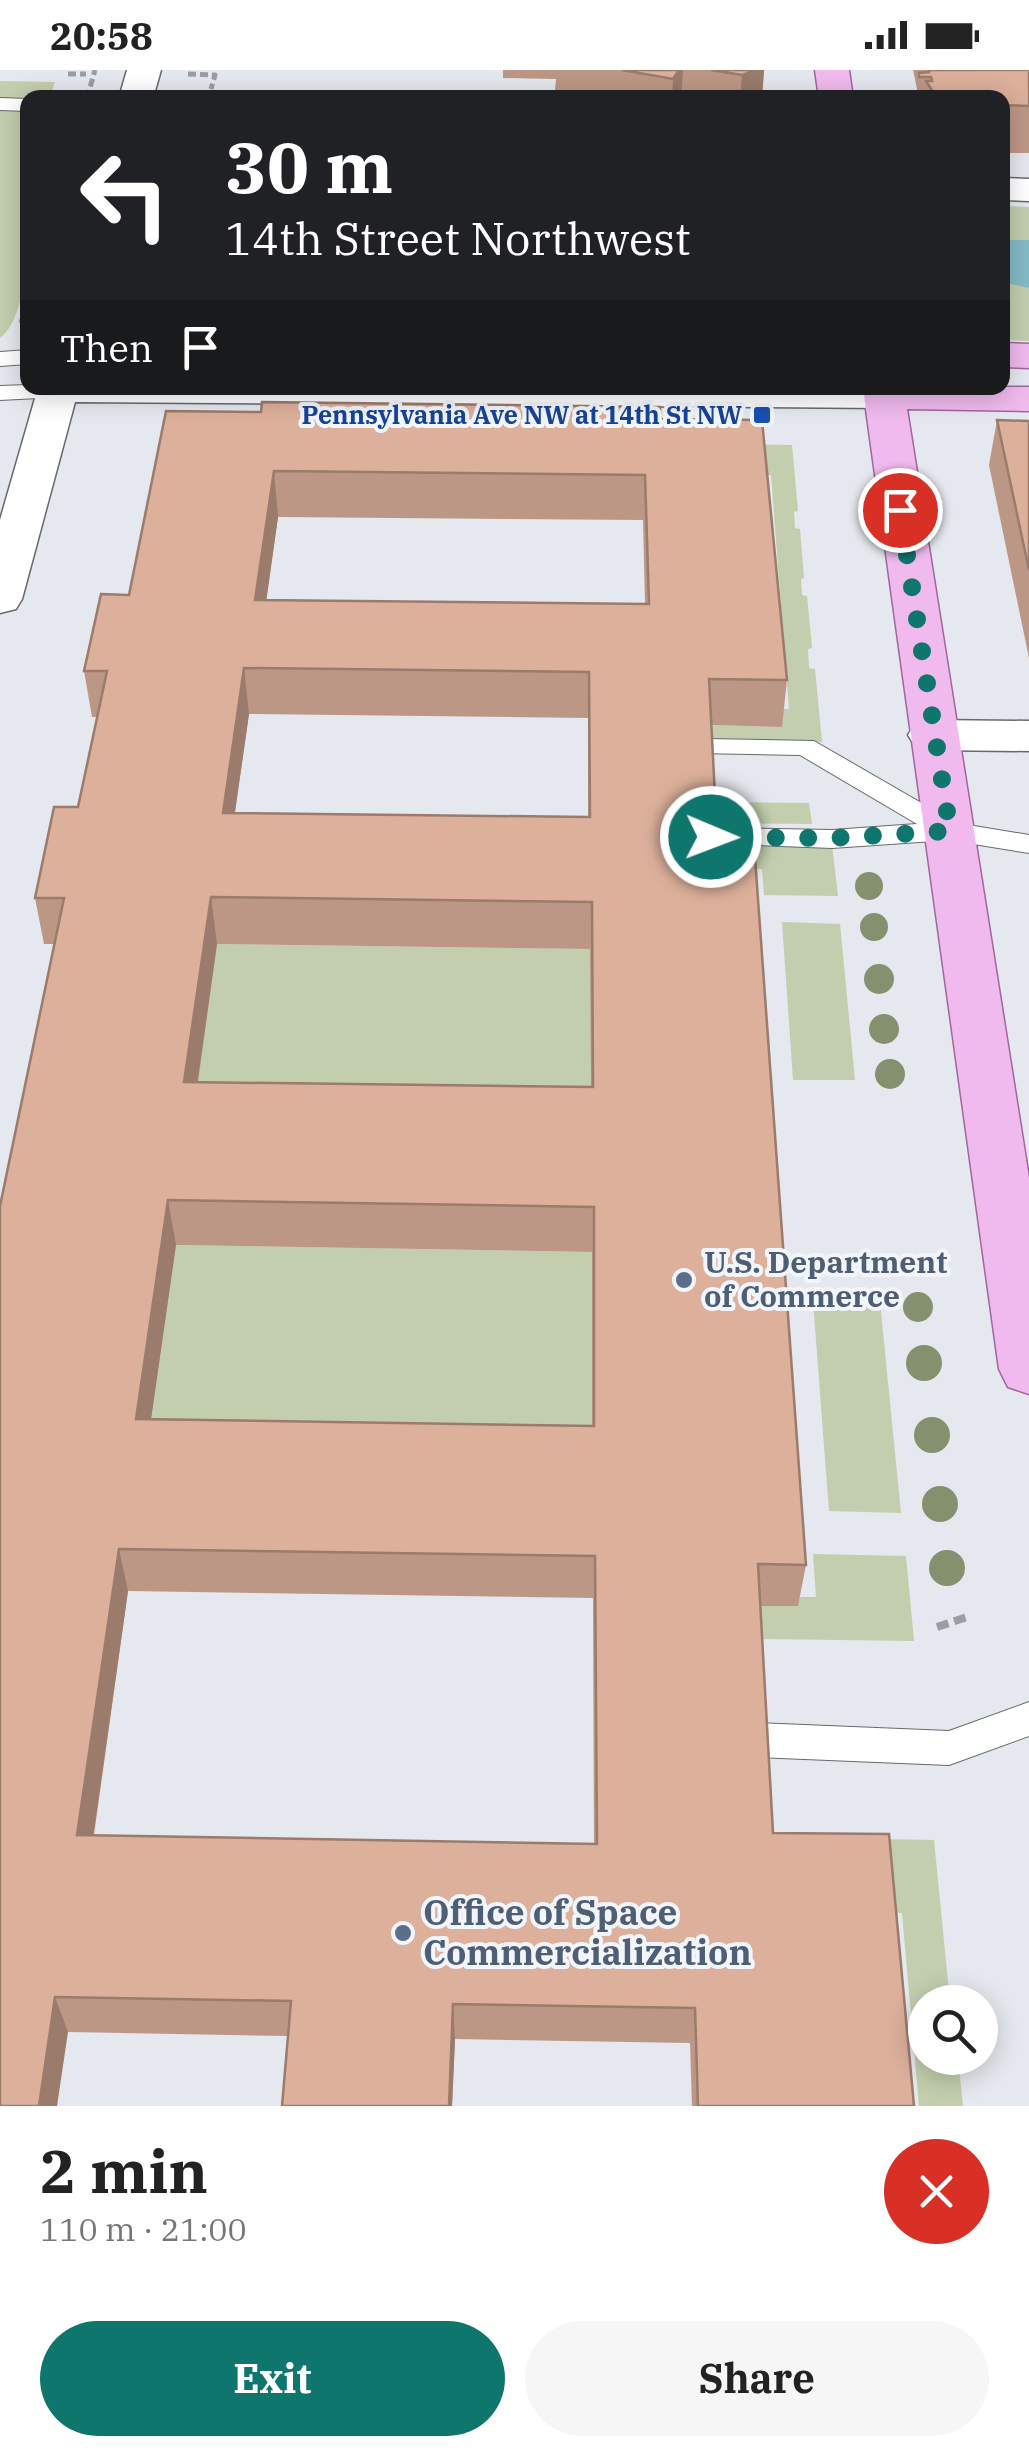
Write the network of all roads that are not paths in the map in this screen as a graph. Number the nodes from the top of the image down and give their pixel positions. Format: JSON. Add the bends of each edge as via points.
{"nodes":[{"id":1,"x":56,"y":395,"type":"edge"},
{"id":2,"x":884,"y":395,"type":"edge"},
{"id":3,"x":946,"y":395,"type":"edge"},
{"id":4,"x":1029,"y":399,"type":"edge"},
{"id":5,"x":0,"y":599,"type":"edge"},
{"id":6,"x":932,"y":735,"type":"junction"},
{"id":7,"x":1029,"y":736,"type":"edge"},
{"id":8,"x":706,"y":747,"type":"edge"},
{"id":9,"x":950,"y":831,"type":"junction"},
{"id":10,"x":711,"y":837,"type":"edge"},
{"id":11,"x":1029,"y":844,"type":"edge"},
{"id":12,"x":1029,"y":1370,"type":"edge"},
{"id":13,"x":1029,"y":1719,"type":"edge"},
{"id":14,"x":759,"y":1740,"type":"edge"}],
"edges":[{"from":1,"to":5,"type":"main road"},
{"from":2,"to":6,"type":"main road"},
{"from":3,"to":4,"type":"main road"},
{"from":6,"to":7,"type":"main road"},
{"from":6,"to":9,"type":"main road"},
{"from":8,"to":9,"type":"lane","via":[[805,748]]},
{"from":9,"to":10,"type":"lane"},
{"from":9,"to":11,"type":"lane"},
{"from":9,"to":12,"type":"main road"},
{"from":13,"to":14,"type":"lane","via":[[949,1748]]}]}
